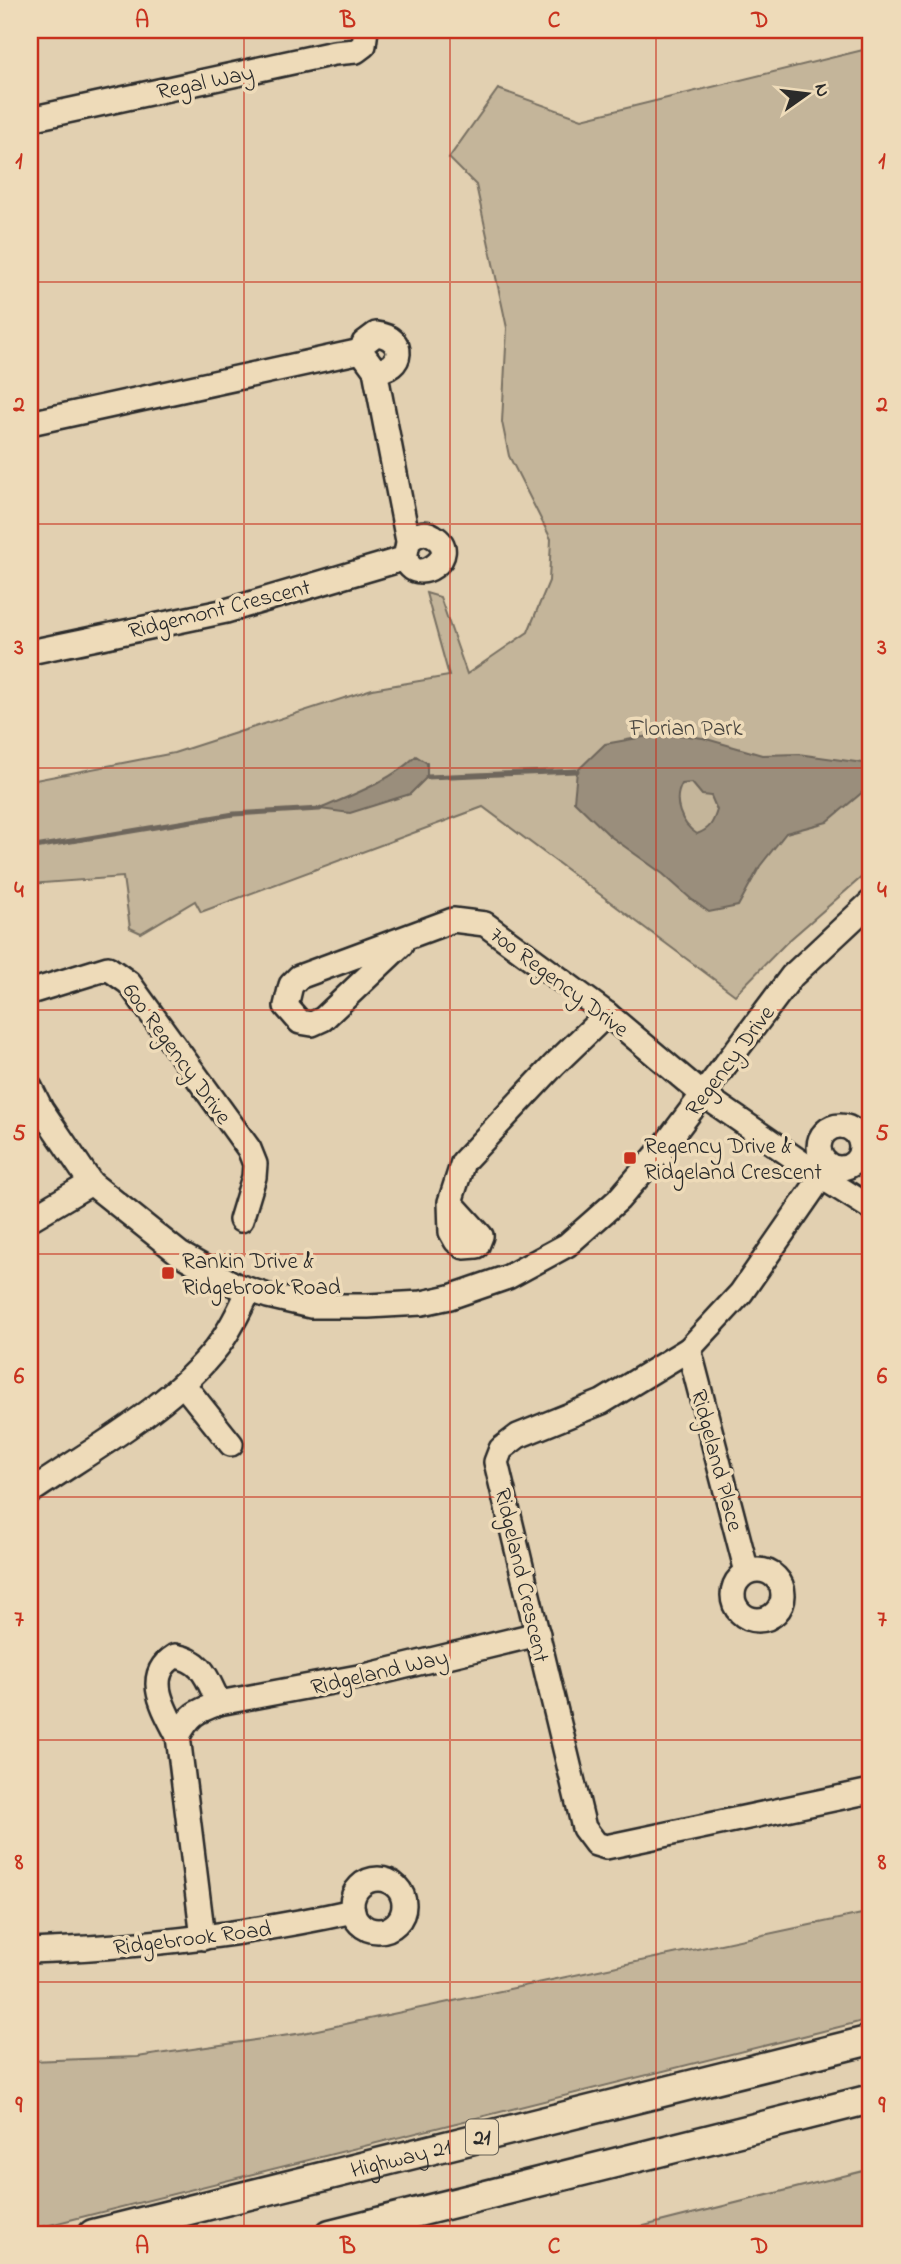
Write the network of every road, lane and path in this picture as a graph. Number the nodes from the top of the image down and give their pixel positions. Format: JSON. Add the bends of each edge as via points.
{"nodes":[{"id":1,"x":366,"y":30,"type":"edge"},
{"id":2,"x":30,"y":119,"type":"edge"},
{"id":3,"x":361,"y":351,"type":"junction"},
{"id":4,"x":375,"y":370,"type":"junction"},
{"id":5,"x":30,"y":423,"type":"edge"},
{"id":6,"x":30,"y":652,"type":"edge"},
{"id":7,"x":871,"y":902,"type":"edge"},
{"id":8,"x":402,"y":940,"type":"junction"},
{"id":9,"x":30,"y":992,"type":"edge"},
{"id":10,"x":607,"y":1014,"type":"junction"},
{"id":11,"x":30,"y":1087,"type":"edge"},
{"id":12,"x":702,"y":1094,"type":"junction"},
{"id":13,"x":826,"y":1172,"type":"junction"},
{"id":14,"x":91,"y":1183,"type":"junction"},
{"id":15,"x":450,"y":1202,"type":"dead end"},
{"id":16,"x":871,"y":1208,"type":"edge"},
{"id":17,"x":30,"y":1219,"type":"edge"},
{"id":18,"x":241,"y":1220,"type":"dead end"},
{"id":19,"x":249,"y":1290,"type":"junction"},
{"id":20,"x":689,"y":1349,"type":"junction"},
{"id":21,"x":183,"y":1384,"type":"junction"},
{"id":22,"x":231,"y":1444,"type":"dead end"},
{"id":23,"x":30,"y":1492,"type":"edge"},
{"id":24,"x":747,"y":1572,"type":"dead end"},
{"id":25,"x":538,"y":1634,"type":"junction"},
{"id":26,"x":219,"y":1703,"type":"junction"},
{"id":27,"x":178,"y":1736,"type":"junction"},
{"id":28,"x":871,"y":1791,"type":"edge"},
{"id":29,"x":353,"y":1911,"type":"dead end"},
{"id":30,"x":203,"y":1938,"type":"junction"},
{"id":31,"x":30,"y":1951,"type":"edge"},
{"id":32,"x":871,"y":2040,"type":"edge"},
{"id":33,"x":871,"y":2099,"type":"edge"},
{"id":34,"x":93,"y":2234,"type":"edge"},
{"id":35,"x":330,"y":2234,"type":"edge"}],
"edges":[{"from":1,"to":2,"type":"street","name":"Regal Way","via":[[364,45],[356,51]]},
{"from":3,"to":4,"type":"street","name":"Ridgemont Crescent"},
{"from":3,"to":4,"type":"street","via":[[376,334],[390,337],[396,344],[396,361],[391,367]]},
{"from":3,"to":5,"type":"street"},
{"from":4,"to":6,"type":"street","name":"Ridgemont Crescent","via":[[407,550],[226,611]]},
{"from":7,"to":12,"type":"street","name":"Regency Drive","via":[[792,976]]},
{"from":8,"to":8,"type":"street","via":[[299,977],[290,985],[286,1006],[300,1022],[312,1024],[323,1019]]},
{"from":8,"to":10,"type":"street","name":"700 Regency Drive","via":[[453,920],[485,924]]},
{"from":9,"to":18,"type":"street","name":"600 Regency Drive","via":[[108,968],[129,983],[249,1149],[254,1177]]},
{"from":10,"to":12,"type":"street","name":"700 Regency Drive"},
{"from":10,"to":15,"type":"street","via":[[463,1162]]},
{"from":11,"to":14,"type":"street","name":"Regency Drive"},
{"from":12,"to":13,"type":"street"},
{"from":12,"to":19,"type":"street","name":"Regency Drive","via":[[618,1200],[567,1245],[508,1277],[422,1303],[368,1306],[311,1306]]},
{"from":13,"to":16,"type":"street"},
{"from":13,"to":20,"type":"street","name":"Ridgeland Crescent","via":[[741,1293]]},
{"from":14,"to":17,"type":"street"},
{"from":14,"to":19,"type":"street","name":"Regency Drive","via":[[180,1254]]},
{"from":19,"to":21,"type":"street","via":[[219,1345]]},
{"from":20,"to":24,"type":"street","name":"Ridgeland Place"},
{"from":20,"to":25,"type":"street","name":"Ridgeland Crescent","via":[[602,1402],[518,1436],[501,1449],[496,1462]]},
{"from":21,"to":22,"type":"street"},
{"from":21,"to":23,"type":"street"},
{"from":25,"to":26,"type":"street","name":"Ridgeland Way","via":[[369,1675]]},
{"from":25,"to":28,"type":"street","name":"Ridgeland Crescent","via":[[584,1828],[596,1844],[606,1847]]},
{"from":26,"to":27,"type":"street","name":"Ridgeland Way","via":[[195,1712]]},
{"from":26,"to":27,"type":"street","via":[[203,1671],[190,1658],[174,1656],[162,1664],[157,1675],[159,1691]]},
{"from":27,"to":30,"type":"street"},
{"from":29,"to":30,"type":"street","name":"Ridgebrook Road"},
{"from":30,"to":31,"type":"street","name":"Ridgebrook Road"},
{"from":32,"to":34,"type":"main road","name":"Highway 21","number":"21"},
{"from":33,"to":35,"type":"main road"}]}
